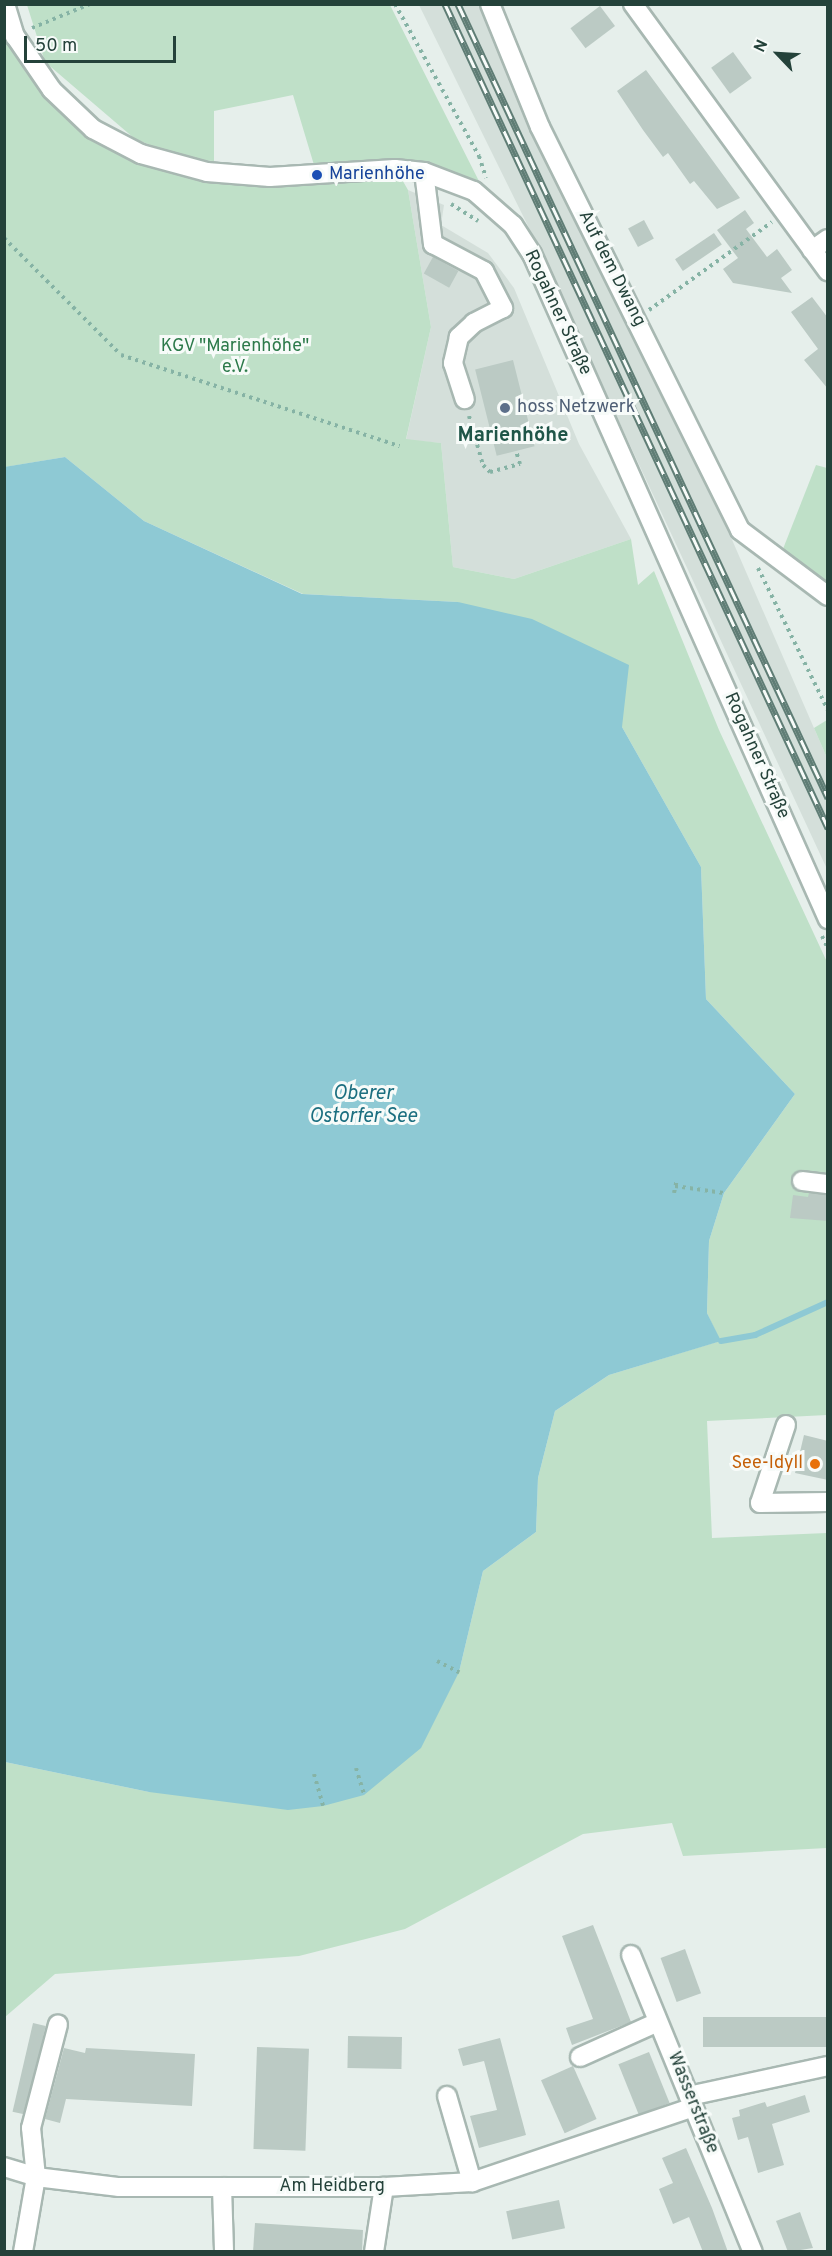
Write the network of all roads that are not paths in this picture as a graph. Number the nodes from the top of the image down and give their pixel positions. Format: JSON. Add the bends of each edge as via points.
{"nodes":[{"id":1,"x":5,"y":4,"type":"edge"},
{"id":2,"x":490,"y":4,"type":"edge"},
{"id":3,"x":633,"y":4,"type":"edge"},
{"id":4,"x":424,"y":172,"type":"junction"},
{"id":5,"x":828,"y":239,"type":"edge"},
{"id":6,"x":812,"y":250,"type":"junction"},
{"id":7,"x":828,"y":271,"type":"edge"},
{"id":8,"x":465,"y":399,"type":"road end"},
{"id":9,"x":828,"y":596,"type":"edge"},
{"id":10,"x":823,"y":923,"type":"edge"},
{"id":11,"x":802,"y":1181,"type":"dead end"},
{"id":12,"x":828,"y":1184,"type":"edge"},
{"id":13,"x":786,"y":1425,"type":"dead end"},
{"id":14,"x":828,"y":1502,"type":"edge"},
{"id":15,"x":631,"y":1955,"type":"dead end"},
{"id":16,"x":658,"y":2022,"type":"junction"},
{"id":17,"x":58,"y":2024,"type":"dead end"},
{"id":18,"x":580,"y":2057,"type":"dead end"},
{"id":19,"x":828,"y":2066,"type":"edge"},
{"id":20,"x":447,"y":2096,"type":"dead end"},
{"id":21,"x":691,"y":2102,"type":"junction"},
{"id":22,"x":4,"y":2167,"type":"edge"},
{"id":23,"x":36,"y":2177,"type":"junction"},
{"id":24,"x":472,"y":2182,"type":"junction"},
{"id":25,"x":222,"y":2187,"type":"junction"},
{"id":26,"x":384,"y":2187,"type":"junction"},
{"id":27,"x":23,"y":2252,"type":"edge"},
{"id":28,"x":224,"y":2252,"type":"edge"},
{"id":29,"x":374,"y":2252,"type":"edge"},
{"id":30,"x":753,"y":2252,"type":"edge"}],
"edges":[{"from":1,"to":4,"type":"street","name":"Rogahner Straße","via":[[15,36],[52,90],[93,129],[141,154],[207,172],[270,177],[395,169]]},
{"from":2,"to":9,"type":"street","name":"Auf dem Dwang","via":[[540,127],[740,530]]},
{"from":3,"to":6,"type":"street"},
{"from":4,"to":8,"type":"street","via":[[433,244],[484,272],[503,309],[474,323],[459,337],[453,363]]},
{"from":4,"to":10,"type":"street","name":"Rogahner Straße","via":[[474,191],[496,207],[532,254]]},
{"from":5,"to":6,"type":"street"},
{"from":6,"to":7,"type":"street"},
{"from":11,"to":12,"type":"street"},
{"from":13,"to":14,"type":"street","via":[[760,1503]]},
{"from":15,"to":16,"type":"street","name":"Wasserstraße"},
{"from":16,"to":18,"type":"street"},
{"from":16,"to":21,"type":"street","name":"Wasserstraße"},
{"from":17,"to":23,"type":"street","via":[[31,2128]]},
{"from":19,"to":21,"type":"street","name":"Am Heidberg"},
{"from":20,"to":24,"type":"street"},
{"from":21,"to":24,"type":"street","name":"Am Heidberg"},
{"from":21,"to":30,"type":"street","name":"Wasserstraße"},
{"from":22,"to":23,"type":"street","name":"Am Heidberg"},
{"from":23,"to":25,"type":"street","name":"Am Heidberg","via":[[119,2187]]},
{"from":23,"to":27,"type":"street"},
{"from":24,"to":26,"type":"street","name":"Am Heidberg"},
{"from":25,"to":26,"type":"street","name":"Am Heidberg"},
{"from":25,"to":28,"type":"street"},
{"from":26,"to":29,"type":"street"}]}
